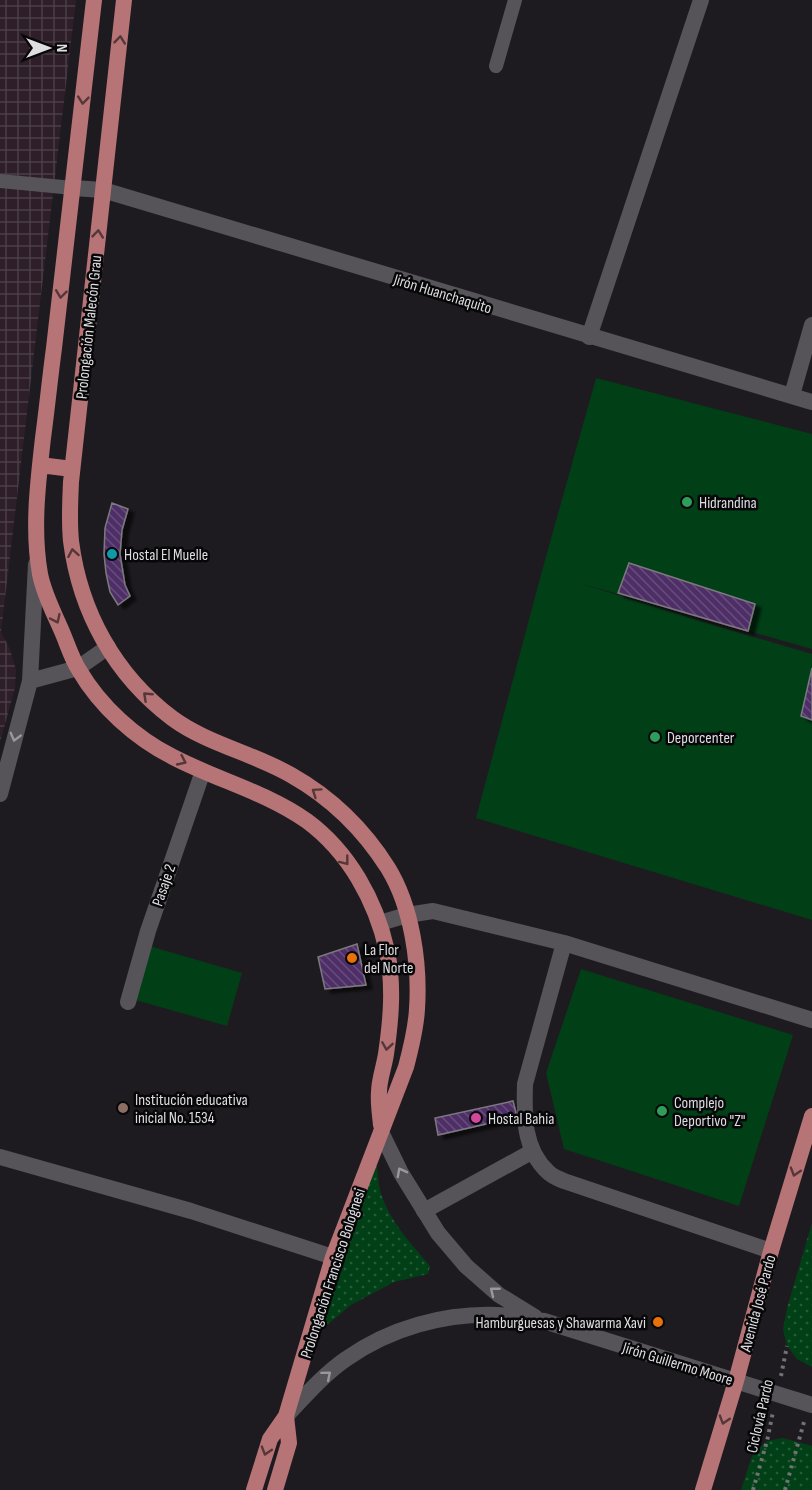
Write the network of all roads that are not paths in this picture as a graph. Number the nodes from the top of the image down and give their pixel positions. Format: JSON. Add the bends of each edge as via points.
{"nodes":[{"id":1,"x":94,"y":0,"type":"edge"},
{"id":2,"x":124,"y":0,"type":"edge"},
{"id":3,"x":515,"y":0,"type":"edge"},
{"id":4,"x":701,"y":0,"type":"edge"},
{"id":5,"x":496,"y":66,"type":"dead end"},
{"id":6,"x":0,"y":182,"type":"edge"},
{"id":7,"x":73,"y":188,"type":"junction"},
{"id":8,"x":103,"y":190,"type":"junction"},
{"id":9,"x":812,"y":326,"type":"edge"},
{"id":10,"x":590,"y":337,"type":"junction"},
{"id":11,"x":792,"y":395,"type":"junction"},
{"id":12,"x":812,"y":402,"type":"edge"},
{"id":13,"x":40,"y":465,"type":"junction"},
{"id":14,"x":72,"y":469,"type":"junction"},
{"id":15,"x":37,"y":543,"type":"junction"},
{"id":16,"x":108,"y":647,"type":"junction"},
{"id":17,"x":78,"y":668,"type":"junction"},
{"id":18,"x":30,"y":681,"type":"junction"},
{"id":19,"x":203,"y":771,"type":"junction"},
{"id":20,"x":0,"y":795,"type":"edge"},
{"id":21,"x":407,"y":915,"type":"junction"},
{"id":22,"x":380,"y":923,"type":"junction"},
{"id":23,"x":564,"y":943,"type":"junction"},
{"id":24,"x":128,"y":1002,"type":"dead end"},
{"id":25,"x":812,"y":1020,"type":"edge"},
{"id":26,"x":812,"y":1116,"type":"edge"},
{"id":27,"x":381,"y":1131,"type":"junction"},
{"id":28,"x":533,"y":1151,"type":"junction"},
{"id":29,"x":0,"y":1157,"type":"edge"},
{"id":30,"x":424,"y":1211,"type":"junction"},
{"id":31,"x":771,"y":1251,"type":"junction"},
{"id":32,"x":333,"y":1257,"type":"junction"},
{"id":33,"x":544,"y":1322,"type":"junction"},
{"id":34,"x":736,"y":1381,"type":"junction"},
{"id":35,"x":811,"y":1405,"type":"edge"},
{"id":36,"x":286,"y":1416,"type":"junction"},
{"id":37,"x":254,"y":1490,"type":"edge"},
{"id":38,"x":275,"y":1490,"type":"edge"},
{"id":39,"x":703,"y":1490,"type":"edge"}],
"edges":[{"from":1,"to":7,"type":"main road","name":"Prolongación Malecón Grau","one_way":true},
{"from":8,"to":2,"type":"main road","name":"Prolongación Malecón Grau","one_way":true},
{"from":3,"to":5,"type":"lane"},
{"from":4,"to":10,"type":"street"},
{"from":6,"to":7,"type":"lane"},
{"from":7,"to":8,"type":"street","name":"Jirón Huanchaquito"},
{"from":7,"to":13,"type":"main road","name":"Prolongación Malecón Grau","one_way":true},
{"from":8,"to":10,"type":"street","name":"Jirón Huanchaquito"},
{"from":14,"to":8,"type":"main road","name":"Prolongación Malecón Grau","one_way":true},
{"from":9,"to":11,"type":"street"},
{"from":10,"to":11,"type":"street","name":"Jirón Huanchaquito"},
{"from":11,"to":12,"type":"street","name":"Jirón Huanchaquito"},
{"from":13,"to":14,"type":"main road"},
{"from":13,"to":15,"type":"main road","name":"Prolongación Malecón Grau"},
{"from":16,"to":14,"type":"main road","name":"Prolongación Malecón Grau","one_way":true,"via":[[82,595],[76,572],[69,509]]},
{"from":15,"to":17,"type":"main road","name":"Prolongación Francisco Bolognesi","one_way":true,"via":[[51,609]]},
{"from":15,"to":18,"type":"street"},
{"from":16,"to":17,"type":"street"},
{"from":21,"to":16,"type":"main road","name":"Prolongación Francisco Bolognesi","one_way":true,"via":[[389,870],[349,819],[290,774],[206,738],[173,719],[145,695]]},
{"from":17,"to":18,"type":"street"},
{"from":17,"to":19,"type":"main road","name":"Prolongación Francisco Bolognesi","one_way":true,"via":[[118,718],[147,742]]},
{"from":18,"to":20,"type":"street","one_way":true},
{"from":19,"to":22,"type":"main road","name":"Prolongación Francisco Bolognesi","one_way":true,"via":[[276,803],[307,822],[351,867]]},
{"from":19,"to":24,"type":"street","name":"Pasaje 2"},
{"from":21,"to":22,"type":"street"},
{"from":21,"to":23,"type":"street","via":[[433,911]]},
{"from":21,"to":27,"type":"main road","name":"Prolongación Francisco Bolognesi","via":[[414,945],[417,1010],[412,1047]]},
{"from":22,"to":27,"type":"main road","name":"Prolongación Francisco Bolognesi","one_way":true,"via":[[391,993],[390,1025],[378,1090]]},
{"from":23,"to":25,"type":"street"},
{"from":23,"to":28,"type":"street","via":[[525,1084],[526,1131]]},
{"from":26,"to":31,"type":"main road","name":"Avenida José Pardo","one_way":true},
{"from":30,"to":27,"type":"street","name":"Jirón Guillermo Moore","one_way":true},
{"from":27,"to":32,"type":"main road","name":"Prolongación Francisco Bolognesi"},
{"from":28,"to":30,"type":"street"},
{"from":28,"to":31,"type":"street","via":[[549,1173],[564,1181]]},
{"from":29,"to":32,"type":"street","via":[[191,1211]]},
{"from":33,"to":30,"type":"street","name":"Jirón Guillermo Moore","one_way":true,"via":[[499,1295],[466,1266]]},
{"from":31,"to":34,"type":"main road","name":"Avenida José Pardo"},
{"from":32,"to":36,"type":"main road","name":"Prolongación Francisco Bolognesi"},
{"from":33,"to":34,"type":"street","name":"Jirón Guillermo Moore"},
{"from":36,"to":33,"type":"street","name":"Jirón Guillermo Moore","one_way":true,"via":[[345,1359],[380,1338],[409,1327],[458,1316],[500,1315]]},
{"from":34,"to":35,"type":"street","name":"Jirón Guillermo Moore"},
{"from":34,"to":39,"type":"main road","name":"Avenida José Pardo","one_way":true},
{"from":36,"to":37,"type":"main road","one_way":true,"via":[[270,1439]]},
{"from":36,"to":38,"type":"main road","via":[[289,1443]]}]}
